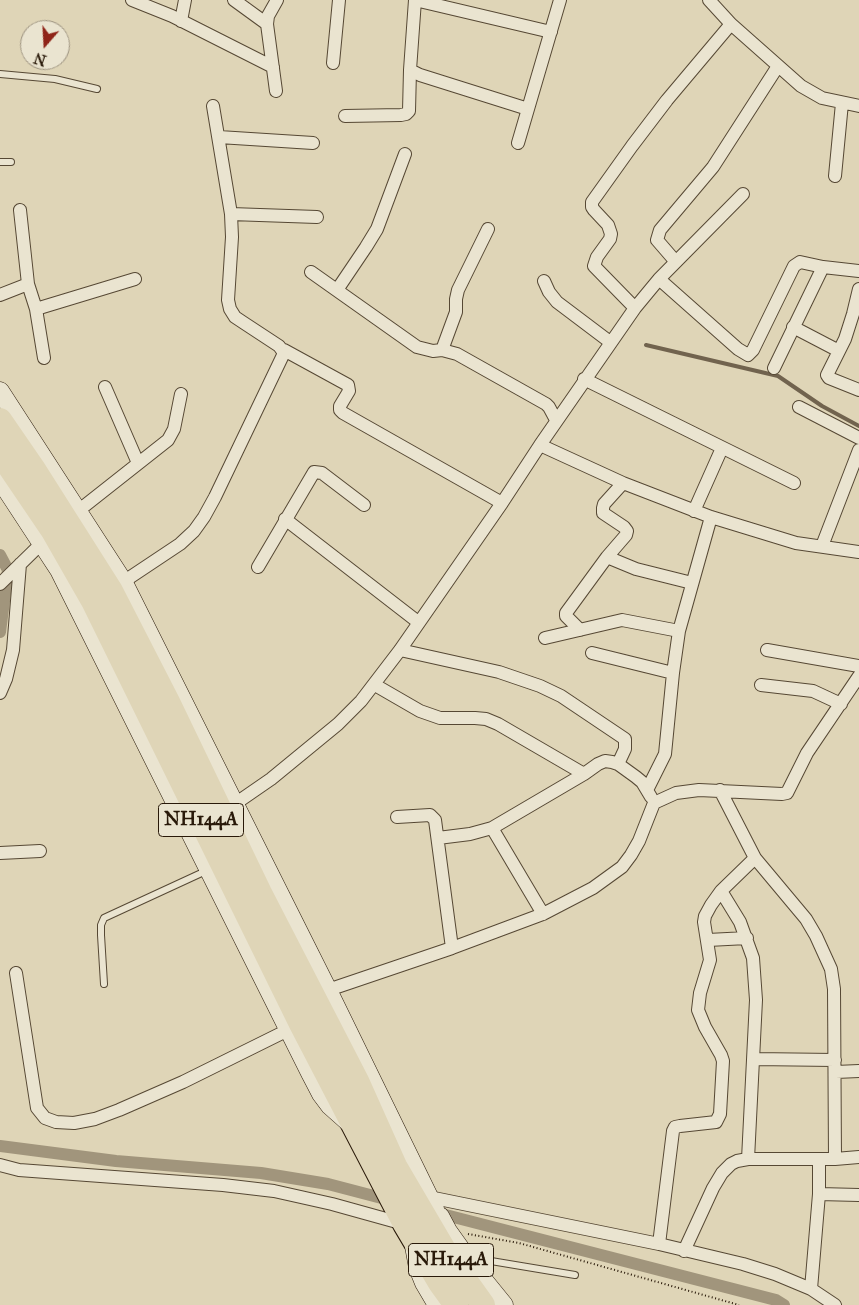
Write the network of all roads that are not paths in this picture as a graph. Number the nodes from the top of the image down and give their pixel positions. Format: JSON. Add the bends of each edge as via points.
{"nodes":[{"id":1,"x":132,"y":0,"type":"edge"},
{"id":2,"x":185,"y":0,"type":"edge"},
{"id":3,"x":234,"y":0,"type":"edge"},
{"id":4,"x":277,"y":0,"type":"edge"},
{"id":5,"x":339,"y":0,"type":"edge"},
{"id":6,"x":415,"y":0,"type":"edge"},
{"id":7,"x":560,"y":0,"type":"edge"},
{"id":8,"x":708,"y":0,"type":"edge"},
{"id":9,"x":181,"y":21,"type":"junction"},
{"id":10,"x":267,"y":24,"type":"junction"},
{"id":11,"x":731,"y":24,"type":"junction"},
{"id":12,"x":551,"y":32,"type":"junction"},
{"id":13,"x":333,"y":63,"type":"dead end"},
{"id":14,"x":778,"y":66,"type":"junction"},
{"id":15,"x":273,"y":67,"type":"junction"},
{"id":16,"x":410,"y":70,"type":"junction"},
{"id":17,"x":0,"y":74,"type":"edge"},
{"id":18,"x":97,"y":89,"type":"dead end"},
{"id":19,"x":276,"y":91,"type":"dead end"},
{"id":20,"x":842,"y":103,"type":"junction"},
{"id":21,"x":214,"y":106,"type":"dead end"},
{"id":22,"x":859,"y":106,"type":"edge"},
{"id":23,"x":528,"y":109,"type":"junction"},
{"id":24,"x":345,"y":116,"type":"dead end"},
{"id":25,"x":219,"y":137,"type":"junction"},
{"id":26,"x":313,"y":143,"type":"dead end"},
{"id":27,"x":518,"y":143,"type":"dead end"},
{"id":28,"x":405,"y":154,"type":"dead end"},
{"id":29,"x":0,"y":162,"type":"edge"},
{"id":30,"x":11,"y":162,"type":"dead end"},
{"id":31,"x":835,"y":176,"type":"dead end"},
{"id":32,"x":744,"y":194,"type":"dead end"},
{"id":33,"x":20,"y":210,"type":"dead end"},
{"id":34,"x":231,"y":214,"type":"junction"},
{"id":35,"x":317,"y":217,"type":"dead end"},
{"id":36,"x":488,"y":229,"type":"dead end"},
{"id":37,"x":676,"y":262,"type":"junction"},
{"id":38,"x":823,"y":267,"type":"junction"},
{"id":39,"x":859,"y":271,"type":"edge"},
{"id":40,"x":311,"y":272,"type":"dead end"},
{"id":41,"x":134,"y":279,"type":"dead end"},
{"id":42,"x":659,"y":279,"type":"junction"},
{"id":43,"x":544,"y":281,"type":"dead end"},
{"id":44,"x":28,"y":284,"type":"junction"},
{"id":45,"x":859,"y":289,"type":"edge"},
{"id":46,"x":337,"y":290,"type":"junction"},
{"id":47,"x":0,"y":295,"type":"edge"},
{"id":48,"x":635,"y":308,"type":"junction"},
{"id":49,"x":36,"y":309,"type":"junction"},
{"id":50,"x":793,"y":327,"type":"junction"},
{"id":51,"x":614,"y":337,"type":"junction"},
{"id":52,"x":284,"y":350,"type":"junction"},
{"id":53,"x":442,"y":350,"type":"junction"},
{"id":54,"x":839,"y":351,"type":"junction"},
{"id":55,"x":44,"y":358,"type":"dead end"},
{"id":56,"x":774,"y":368,"type":"dead end"},
{"id":57,"x":584,"y":379,"type":"junction"},
{"id":58,"x":105,"y":387,"type":"dead end"},
{"id":59,"x":859,"y":390,"type":"edge"},
{"id":60,"x":0,"y":391,"type":"edge"},
{"id":61,"x":181,"y":394,"type":"dead end"},
{"id":62,"x":799,"y":407,"type":"dead end"},
{"id":63,"x":0,"y":420,"type":"edge"},
{"id":64,"x":556,"y":420,"type":"junction"},
{"id":65,"x":859,"y":438,"type":"edge"},
{"id":66,"x":540,"y":445,"type":"junction"},
{"id":67,"x":722,"y":448,"type":"junction"},
{"id":68,"x":859,"y":450,"type":"edge"},
{"id":69,"x":0,"y":453,"type":"edge"},
{"id":70,"x":138,"y":464,"type":"junction"},
{"id":71,"x":623,"y":483,"type":"junction"},
{"id":72,"x":794,"y":483,"type":"dead end"},
{"id":73,"x":6,"y":484,"type":"edge"},
{"id":74,"x":502,"y":503,"type":"junction"},
{"id":75,"x":364,"y":504,"type":"dead end"},
{"id":76,"x":694,"y":511,"type":"junction"},
{"id":77,"x":711,"y":517,"type":"junction"},
{"id":78,"x":285,"y":519,"type":"junction"},
{"id":79,"x":60,"y":526,"type":"junction"},
{"id":80,"x":822,"y":546,"type":"junction"},
{"id":81,"x":859,"y":552,"type":"edge"},
{"id":82,"x":607,"y":557,"type":"junction"},
{"id":83,"x":258,"y":567,"type":"dead end"},
{"id":84,"x":16,"y":568,"type":"junction"},
{"id":85,"x":692,"y":583,"type":"junction"},
{"id":86,"x":0,"y":584,"type":"edge"},
{"id":87,"x":117,"y":586,"type":"junction"},
{"id":88,"x":418,"y":622,"type":"junction"},
{"id":89,"x":580,"y":630,"type":"junction"},
{"id":90,"x":678,"y":631,"type":"junction"},
{"id":91,"x":545,"y":638,"type":"dead end"},
{"id":92,"x":400,"y":650,"type":"junction"},
{"id":93,"x":767,"y":650,"type":"dead end"},
{"id":94,"x":592,"y":653,"type":"dead end"},
{"id":95,"x":859,"y":666,"type":"edge"},
{"id":96,"x":673,"y":673,"type":"junction"},
{"id":97,"x":859,"y":676,"type":"edge"},
{"id":98,"x":375,"y":685,"type":"junction"},
{"id":99,"x":761,"y":685,"type":"dead end"},
{"id":100,"x":0,"y":693,"type":"edge"},
{"id":101,"x":841,"y":704,"type":"junction"},
{"id":102,"x":618,"y":764,"type":"junction"},
{"id":103,"x":584,"y":774,"type":"junction"},
{"id":104,"x":647,"y":790,"type":"junction"},
{"id":105,"x":720,"y":790,"type":"junction"},
{"id":106,"x":654,"y":803,"type":"junction"},
{"id":107,"x":219,"y":813,"type":"junction"},
{"id":108,"x":397,"y":817,"type":"dead end"},
{"id":109,"x":492,"y":828,"type":"junction"},
{"id":110,"x":438,"y":838,"type":"junction"},
{"id":111,"x":40,"y":851,"type":"dead end"},
{"id":112,"x":0,"y":853,"type":"edge"},
{"id":113,"x":755,"y":858,"type":"junction"},
{"id":114,"x":209,"y":870,"type":"junction"},
{"id":115,"x":722,"y":891,"type":"junction"},
{"id":116,"x":543,"y":914,"type":"junction"},
{"id":117,"x":747,"y":938,"type":"junction"},
{"id":118,"x":708,"y":940,"type":"junction"},
{"id":119,"x":452,"y":948,"type":"junction"},
{"id":120,"x":16,"y":973,"type":"dead end"},
{"id":121,"x":104,"y":984,"type":"dead end"},
{"id":122,"x":328,"y":990,"type":"junction"},
{"id":123,"x":288,"y":1030,"type":"junction"},
{"id":124,"x":753,"y":1059,"type":"junction"},
{"id":125,"x":836,"y":1066,"type":"junction"},
{"id":126,"x":859,"y":1071,"type":"edge"},
{"id":127,"x":354,"y":1127,"type":"junction"},
{"id":128,"x":859,"y":1157,"type":"edge"},
{"id":129,"x":748,"y":1159,"type":"junction"},
{"id":130,"x":820,"y":1159,"type":"junction"},
{"id":131,"x":835,"y":1159,"type":"junction"},
{"id":132,"x":0,"y":1165,"type":"edge"},
{"id":133,"x":819,"y":1194,"type":"junction"},
{"id":134,"x":859,"y":1195,"type":"edge"},
{"id":135,"x":421,"y":1215,"type":"junction"},
{"id":136,"x":659,"y":1244,"type":"junction"},
{"id":137,"x":684,"y":1251,"type":"junction"},
{"id":138,"x":462,"y":1263,"type":"junction"},
{"id":139,"x":575,"y":1275,"type":"dead end"},
{"id":140,"x":811,"y":1289,"type":"junction"},
{"id":141,"x":433,"y":1298,"type":"edge"},
{"id":142,"x":456,"y":1305,"type":"edge"},
{"id":143,"x":482,"y":1305,"type":"edge"},
{"id":144,"x":504,"y":1305,"type":"edge"},
{"id":145,"x":835,"y":1305,"type":"edge"}],
"edges":[{"from":1,"to":9,"type":"street"},
{"from":2,"to":9,"type":"street"},
{"from":3,"to":10,"type":"street"},
{"from":4,"to":10,"type":"street"},
{"from":5,"to":13,"type":"street"},
{"from":6,"to":12,"type":"street"},
{"from":6,"to":16,"type":"street"},
{"from":7,"to":12,"type":"street"},
{"from":8,"to":11,"type":"street"},
{"from":9,"to":15,"type":"street"},
{"from":10,"to":15,"type":"street"},
{"from":11,"to":14,"type":"street"},
{"from":11,"to":48,"type":"street","via":[[667,100],[592,202],[592,207],[612,234],[594,266]]},
{"from":12,"to":23,"type":"street"},
{"from":14,"to":20,"type":"street","via":[[810,93]]},
{"from":14,"to":37,"type":"street","via":[[713,167],[660,230],[657,240]]},
{"from":15,"to":19,"type":"street"},
{"from":16,"to":23,"type":"street"},
{"from":16,"to":24,"type":"street","via":[[409,111],[406,114]]},
{"from":17,"to":18,"type":"lane","via":[[55,79]]},
{"from":20,"to":22,"type":"street"},
{"from":20,"to":31,"type":"street"},
{"from":21,"to":25,"type":"street"},
{"from":23,"to":27,"type":"street"},
{"from":25,"to":26,"type":"street"},
{"from":25,"to":34,"type":"street"},
{"from":28,"to":46,"type":"street","via":[[374,234]]},
{"from":29,"to":30,"type":"lane"},
{"from":32,"to":37,"type":"street"},
{"from":33,"to":44,"type":"street"},
{"from":34,"to":35,"type":"street"},
{"from":34,"to":52,"type":"street","via":[[230,309],[239,320]]},
{"from":36,"to":53,"type":"street","via":[[458,290],[456,312]]},
{"from":37,"to":42,"type":"street"},
{"from":38,"to":39,"type":"street"},
{"from":38,"to":42,"type":"street","via":[[800,262],[794,266],[748,355]]},
{"from":38,"to":50,"type":"street"},
{"from":40,"to":46,"type":"street"},
{"from":41,"to":49,"type":"street"},
{"from":42,"to":48,"type":"street"},
{"from":43,"to":51,"type":"street","via":[[558,302]]},
{"from":44,"to":47,"type":"street"},
{"from":44,"to":49,"type":"street"},
{"from":45,"to":54,"type":"street"},
{"from":46,"to":53,"type":"street","via":[[417,346]]},
{"from":48,"to":51,"type":"street"},
{"from":49,"to":55,"type":"street"},
{"from":50,"to":54,"type":"street"},
{"from":50,"to":56,"type":"street"},
{"from":51,"to":57,"type":"street"},
{"from":52,"to":74,"type":"street","via":[[350,387],[340,406],[343,413]]},
{"from":52,"to":87,"type":"street","via":[[204,517],[180,544]]},
{"from":53,"to":64,"type":"street","via":[[457,354],[546,404]]},
{"from":54,"to":59,"type":"street","via":[[827,375]]},
{"from":57,"to":64,"type":"street"},
{"from":57,"to":67,"type":"street"},
{"from":58,"to":70,"type":"street"},
{"from":60,"to":79,"type":"street"},
{"from":61,"to":70,"type":"street","via":[[171,436]]},
{"from":62,"to":65,"type":"street"},
{"from":63,"to":79,"type":"highway","number":"NH144A","via":[[33,468]]},
{"from":64,"to":66,"type":"street"},
{"from":66,"to":71,"type":"street"},
{"from":66,"to":74,"type":"street"},
{"from":67,"to":72,"type":"street"},
{"from":67,"to":76,"type":"street"},
{"from":68,"to":80,"type":"street"},
{"from":69,"to":73,"type":"highway","number":"NH144A"},
{"from":70,"to":79,"type":"street"},
{"from":71,"to":76,"type":"street"},
{"from":71,"to":82,"type":"street","via":[[602,508],[603,513],[627,531]]},
{"from":73,"to":79,"type":"highway","number":"NH144A"},
{"from":74,"to":88,"type":"street"},
{"from":75,"to":78,"type":"street","via":[[322,473],[314,472]]},
{"from":76,"to":77,"type":"street"},
{"from":77,"to":80,"type":"street","via":[[781,539]]},
{"from":77,"to":85,"type":"street"},
{"from":78,"to":83,"type":"street"},
{"from":78,"to":88,"type":"street"},
{"from":79,"to":84,"type":"street"},
{"from":79,"to":87,"type":"highway","number":"NH144A"},
{"from":79,"to":107,"type":"highway","number":"NH144A","via":[[71,564]]},
{"from":79,"to":114,"type":"street","via":[[59,570]]},
{"from":80,"to":81,"type":"street"},
{"from":82,"to":85,"type":"street","via":[[636,569]]},
{"from":82,"to":89,"type":"street","via":[[566,612]]},
{"from":84,"to":86,"type":"street"},
{"from":84,"to":100,"type":"street","via":[[14,643]]},
{"from":85,"to":90,"type":"street"},
{"from":87,"to":107,"type":"highway","number":"NH144A"},
{"from":88,"to":92,"type":"street"},
{"from":89,"to":90,"type":"street","via":[[622,620]]},
{"from":89,"to":91,"type":"street"},
{"from":90,"to":96,"type":"street"},
{"from":92,"to":98,"type":"street"},
{"from":92,"to":102,"type":"street","via":[[499,672],[560,696],[622,735],[625,749]]},
{"from":93,"to":95,"type":"street"},
{"from":94,"to":96,"type":"street"},
{"from":96,"to":104,"type":"street","via":[[667,746]]},
{"from":97,"to":101,"type":"street"},
{"from":98,"to":103,"type":"street","via":[[420,711],[440,718],[486,719],[498,724]]},
{"from":98,"to":107,"type":"street","via":[[338,724],[265,783]]},
{"from":99,"to":101,"type":"street","via":[[813,691]]},
{"from":101,"to":105,"type":"street","via":[[807,753],[788,792]]},
{"from":102,"to":103,"type":"street","via":[[598,764]]},
{"from":102,"to":104,"type":"street","via":[[642,782]]},
{"from":103,"to":109,"type":"street"},
{"from":104,"to":106,"type":"street"},
{"from":105,"to":106,"type":"street","via":[[676,793]]},
{"from":105,"to":113,"type":"street"},
{"from":106,"to":116,"type":"street","via":[[639,841],[622,867],[593,888]]},
{"from":107,"to":122,"type":"street"},
{"from":107,"to":127,"type":"highway","number":"NH144A","via":[[301,1024]]},
{"from":107,"to":135,"type":"highway","number":"NH144A","via":[[357,1080],[395,1166]]},
{"from":108,"to":110,"type":"street","via":[[430,815],[435,820]]},
{"from":109,"to":110,"type":"street"},
{"from":109,"to":116,"type":"street"},
{"from":110,"to":119,"type":"street"},
{"from":111,"to":112,"type":"street"},
{"from":113,"to":115,"type":"street"},
{"from":113,"to":125,"type":"street","via":[[806,919],[831,969]]},
{"from":114,"to":121,"type":"lane","via":[[104,918],[101,930]]},
{"from":114,"to":123,"type":"street"},
{"from":115,"to":117,"type":"street"},
{"from":115,"to":118,"type":"street","via":[[705,916]]},
{"from":116,"to":119,"type":"street"},
{"from":117,"to":118,"type":"street"},
{"from":117,"to":124,"type":"street","via":[[755,977]]},
{"from":118,"to":136,"type":"street","via":[[710,960],[698,1010],[723,1061],[720,1114],[716,1122],[680,1126],[673,1131]]},
{"from":119,"to":122,"type":"street"},
{"from":120,"to":123,"type":"street","via":[[37,1108],[45,1118],[56,1122],[95,1119],[119,1110]]},
{"from":122,"to":135,"type":"street"},
{"from":123,"to":127,"type":"street","via":[[321,1094]]},
{"from":124,"to":125,"type":"street"},
{"from":124,"to":129,"type":"street"},
{"from":125,"to":126,"type":"street"},
{"from":125,"to":131,"type":"street"},
{"from":127,"to":135,"type":"highway","number":"NH144A"},
{"from":128,"to":131,"type":"street"},
{"from":129,"to":130,"type":"street"},
{"from":129,"to":137,"type":"street","via":[[737,1160],[722,1173]]},
{"from":130,"to":131,"type":"street"},
{"from":130,"to":133,"type":"street"},
{"from":132,"to":135,"type":"street","via":[[20,1170],[274,1191],[332,1204]]},
{"from":133,"to":134,"type":"street"},
{"from":133,"to":140,"type":"street"},
{"from":135,"to":136,"type":"street"},
{"from":135,"to":138,"type":"highway","number":"NH144A"},
{"from":135,"to":141,"type":"highway","number":"NH144A"},
{"from":136,"to":137,"type":"street"},
{"from":137,"to":140,"type":"street","via":[[743,1264]]},
{"from":138,"to":139,"type":"lane","via":[[491,1261]]},
{"from":138,"to":143,"type":"highway","number":"NH144A"},
{"from":138,"to":144,"type":"street"},
{"from":140,"to":145,"type":"street"},
{"from":141,"to":142,"type":"highway","number":"NH144A"}]}
